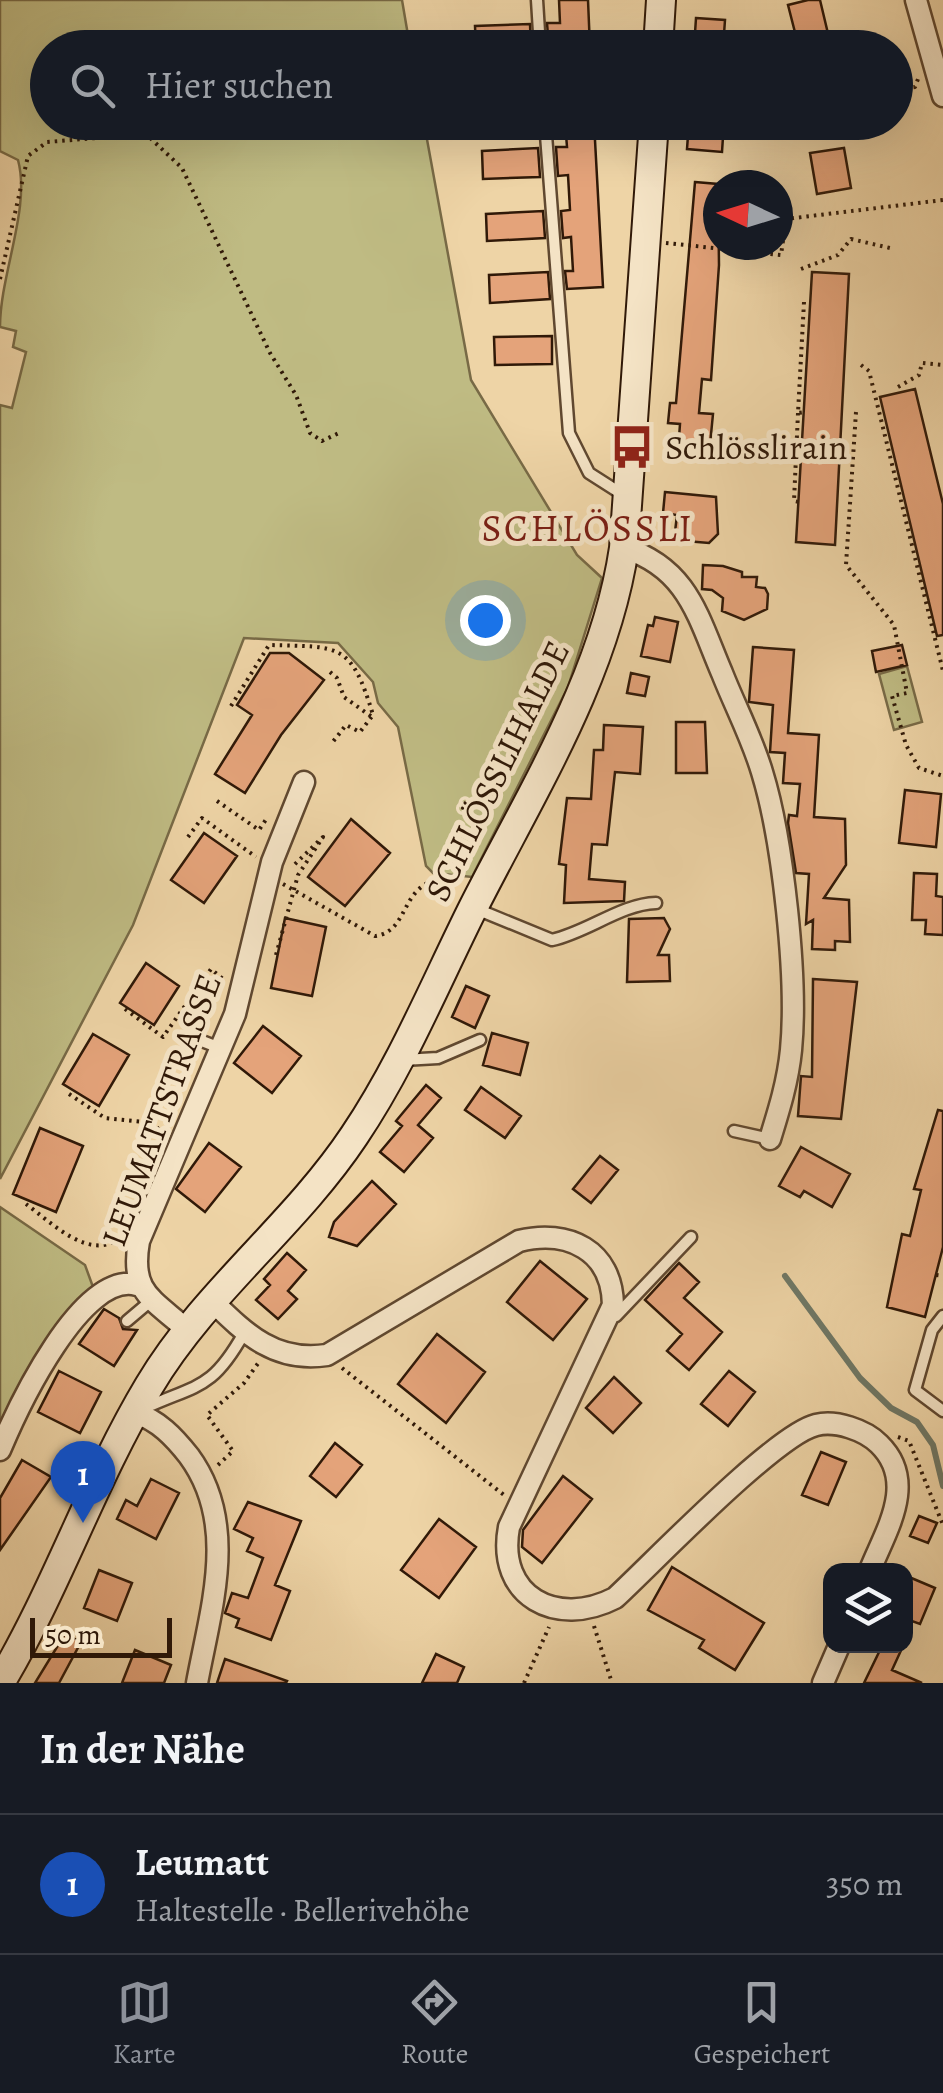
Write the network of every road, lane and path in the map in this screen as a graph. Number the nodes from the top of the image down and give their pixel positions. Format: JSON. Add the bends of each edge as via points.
{"nodes":[{"id":1,"x":537,"y":0,"type":"edge"},
{"id":2,"x":661,"y":0,"type":"edge"},
{"id":3,"x":916,"y":0,"type":"edge"},
{"id":4,"x":539,"y":30,"type":"edge"},
{"id":5,"x":659,"y":30,"type":"edge"},
{"id":6,"x":918,"y":74,"type":"dead end"},
{"id":7,"x":913,"y":87,"type":"edge"},
{"id":8,"x":943,"y":96,"type":"edge"},
{"id":9,"x":72,"y":140,"type":"edge"},
{"id":10,"x":152,"y":140,"type":"edge"},
{"id":11,"x":546,"y":140,"type":"edge"},
{"id":12,"x":653,"y":140,"type":"edge"},
{"id":13,"x":943,"y":200,"type":"edge"},
{"id":14,"x":663,"y":242,"type":"dead end"},
{"id":15,"x":890,"y":248,"type":"dead end"},
{"id":16,"x":801,"y":268,"type":"dead end"},
{"id":17,"x":0,"y":280,"type":"edge"},
{"id":18,"x":804,"y":302,"type":"dead end"},
{"id":19,"x":943,"y":364,"type":"edge"},
{"id":20,"x":861,"y":365,"type":"dead end"},
{"id":21,"x":898,"y":387,"type":"dead end"},
{"id":22,"x":806,"y":412,"type":"dead end"},
{"id":23,"x":856,"y":412,"type":"dead end"},
{"id":24,"x":798,"y":413,"type":"junction"},
{"id":25,"x":341,"y":432,"type":"dead end"},
{"id":26,"x":799,"y":457,"type":"junction"},
{"id":27,"x":850,"y":459,"type":"junction"},
{"id":28,"x":628,"y":499,"type":"junction"},
{"id":29,"x":800,"y":502,"type":"dead end"},
{"id":30,"x":624,"y":548,"type":"junction"},
{"id":31,"x":943,"y":669,"type":"edge"},
{"id":32,"x":330,"y":672,"type":"dead end"},
{"id":33,"x":231,"y":706,"type":"dead end"},
{"id":34,"x":372,"y":717,"type":"junction"},
{"id":35,"x":332,"y":743,"type":"dead end"},
{"id":36,"x":943,"y":776,"type":"edge"},
{"id":37,"x":300,"y":791,"type":"joint"},
{"id":38,"x":217,"y":800,"type":"dead end"},
{"id":39,"x":188,"y":838,"type":"dead end"},
{"id":40,"x":272,"y":864,"type":"junction"},
{"id":41,"x":294,"y":888,"type":"junction"},
{"id":42,"x":472,"y":895,"type":"junction"},
{"id":43,"x":656,"y":904,"type":"dead end"},
{"id":44,"x":276,"y":955,"type":"dead end"},
{"id":45,"x":239,"y":1001,"type":"junction"},
{"id":46,"x":125,"y":1010,"type":"dead end"},
{"id":47,"x":480,"y":1040,"type":"dead end"},
{"id":48,"x":398,"y":1060,"type":"junction"},
{"id":49,"x":69,"y":1094,"type":"dead end"},
{"id":50,"x":734,"y":1131,"type":"dead end"},
{"id":51,"x":770,"y":1139,"type":"joint"},
{"id":52,"x":175,"y":1155,"type":"junction"},
{"id":53,"x":26,"y":1204,"type":"dead end"},
{"id":54,"x":144,"y":1208,"type":"junction"},
{"id":55,"x":691,"y":1238,"type":"dead end"},
{"id":56,"x":936,"y":1274,"type":"dead end"},
{"id":57,"x":943,"y":1276,"type":"edge"},
{"id":58,"x":145,"y":1292,"type":"junction"},
{"id":59,"x":211,"y":1300,"type":"junction"},
{"id":60,"x":943,"y":1316,"type":"edge"},
{"id":61,"x":127,"y":1321,"type":"dead end"},
{"id":62,"x":608,"y":1324,"type":"junction"},
{"id":63,"x":186,"y":1329,"type":"junction"},
{"id":64,"x":244,"y":1333,"type":"junction"},
{"id":65,"x":267,"y":1348,"type":"junction"},
{"id":66,"x":338,"y":1364,"type":"dead end"},
{"id":67,"x":943,"y":1410,"type":"edge"},
{"id":68,"x":134,"y":1412,"type":"junction"},
{"id":69,"x":0,"y":1450,"type":"edge"},
{"id":70,"x":203,"y":1479,"type":"junction"},
{"id":71,"x":511,"y":1502,"type":"dead end"},
{"id":72,"x":873,"y":1563,"type":"edge"},
{"id":73,"x":554,"y":1618,"type":"dead end"},
{"id":74,"x":592,"y":1620,"type":"dead end"},
{"id":75,"x":837,"y":1653,"type":"edge"},
{"id":76,"x":0,"y":1683,"type":"edge"},
{"id":77,"x":197,"y":1683,"type":"edge"},
{"id":78,"x":524,"y":1683,"type":"edge"},
{"id":79,"x":612,"y":1683,"type":"edge"},
{"id":80,"x":824,"y":1683,"type":"edge"}],
"edges":[{"from":1,"to":4,"type":"lane"},
{"from":2,"to":5,"type":"main road"},
{"from":3,"to":8,"type":"street"},
{"from":6,"to":7,"type":"path"},
{"from":9,"to":17,"type":"path","via":[[47,142],[28,156]]},
{"from":10,"to":25,"type":"path","via":[[182,168],[310,433],[322,441]]},
{"from":11,"to":28,"type":"lane","via":[[569,433],[589,474]]},
{"from":12,"to":28,"type":"main road","name":"SCHLÖSSLIHALDE"},
{"from":13,"to":14,"type":"path","via":[[786,220],[781,255]]},
{"from":15,"to":16,"type":"path","via":[[852,239],[838,255]]},
{"from":18,"to":24,"type":"path"},
{"from":19,"to":21,"type":"path","via":[[922,363],[919,375]]},
{"from":20,"to":31,"type":"path","via":[[887,434]]},
{"from":22,"to":24,"type":"path"},
{"from":23,"to":27,"type":"path"},
{"from":24,"to":26,"type":"path"},
{"from":26,"to":27,"type":"path"},
{"from":26,"to":29,"type":"path","via":[[794,501]]},
{"from":27,"to":36,"type":"path","via":[[846,565],[894,625],[906,693],[892,696],[906,745],[919,768]]},
{"from":28,"to":30,"type":"main road","name":"SCHLÖSSLIHALDE"},
{"from":30,"to":42,"type":"main road","name":"SCHLÖSSLIHALDE","via":[[618,594],[593,664]]},
{"from":30,"to":51,"type":"street","via":[[669,570],[692,603],[771,806],[792,1004],[784,1092]]},
{"from":32,"to":34,"type":"path","via":[[344,698]]},
{"from":33,"to":34,"type":"path","via":[[269,645],[331,647],[357,672]]},
{"from":34,"to":35,"type":"path","via":[[360,732],[346,724]]},
{"from":37,"to":38,"type":"path","via":[[283,794],[259,830]]},
{"from":37,"to":40,"type":"street","name":"LEUMATTSTRASSE"},
{"from":39,"to":40,"type":"path","via":[[202,818]]},
{"from":40,"to":45,"type":"street","name":"LEUMATTSTRASSE","via":[[254,897]]},
{"from":41,"to":41,"type":"path","via":[[283,884],[288,872],[321,835]]},
{"from":41,"to":42,"type":"path","via":[[375,936],[394,927],[413,892],[429,880]]},
{"from":41,"to":44,"type":"path"},
{"from":42,"to":43,"type":"lane","via":[[552,940],[636,904]]},
{"from":42,"to":48,"type":"main road","name":"SCHLÖSSLIHALDE"},
{"from":45,"to":46,"type":"path","via":[[222,992],[221,975],[211,970],[163,1037]]},
{"from":45,"to":52,"type":"street","name":"LEUMATTSTRASSE","via":[[211,1045]]},
{"from":47,"to":48,"type":"lane","via":[[438,1058]]},
{"from":48,"to":59,"type":"main road","name":"SCHLÖSSLIHALDE","via":[[354,1136]]},
{"from":49,"to":52,"type":"path","via":[[105,1118],[154,1123],[166,1140],[164,1150]]},
{"from":50,"to":51,"type":"lane"},
{"from":52,"to":54,"type":"street","name":"LEUMATTSTRASSE"},
{"from":53,"to":54,"type":"path","via":[[97,1246],[116,1242]]},
{"from":54,"to":58,"type":"street","name":"LEUMATTSTRASSE","via":[[134,1268]]},
{"from":55,"to":62,"type":"lane"},
{"from":56,"to":57,"type":"path"},
{"from":58,"to":61,"type":"lane"},
{"from":58,"to":63,"type":"street","name":"LEUMATTSTRASSE"},
{"from":58,"to":69,"type":"street","via":[[119,1283],[95,1296],[37,1374]]},
{"from":59,"to":63,"type":"main road","name":"SCHLÖSSLIHALDE"},
{"from":59,"to":64,"type":"street"},
{"from":60,"to":67,"type":"lane","via":[[932,1330],[915,1390]]},
{"from":62,"to":65,"type":"street","via":[[613,1286],[606,1268],[568,1238],[545,1235],[519,1242],[327,1356],[303,1359]]},
{"from":62,"to":72,"type":"street","via":[[509,1527],[509,1563],[530,1597],[570,1612],[589,1612],[615,1598],[781,1444],[818,1424],[864,1433],[896,1471],[896,1508]]},
{"from":63,"to":68,"type":"main road","name":"SCHLÖSSLIHALDE"},
{"from":64,"to":65,"type":"street"},
{"from":64,"to":68,"type":"lane","via":[[198,1389]]},
{"from":65,"to":70,"type":"path","via":[[244,1383],[207,1415],[233,1451]]},
{"from":66,"to":71,"type":"path"},
{"from":68,"to":70,"type":"street","via":[[175,1438]]},
{"from":68,"to":76,"type":"main road","name":"SCHLÖSSLIHALDE","via":[[36,1622]]},
{"from":70,"to":77,"type":"street","via":[[220,1543]]},
{"from":73,"to":78,"type":"path"},
{"from":74,"to":79,"type":"path"},
{"from":75,"to":80,"type":"street"}]}
